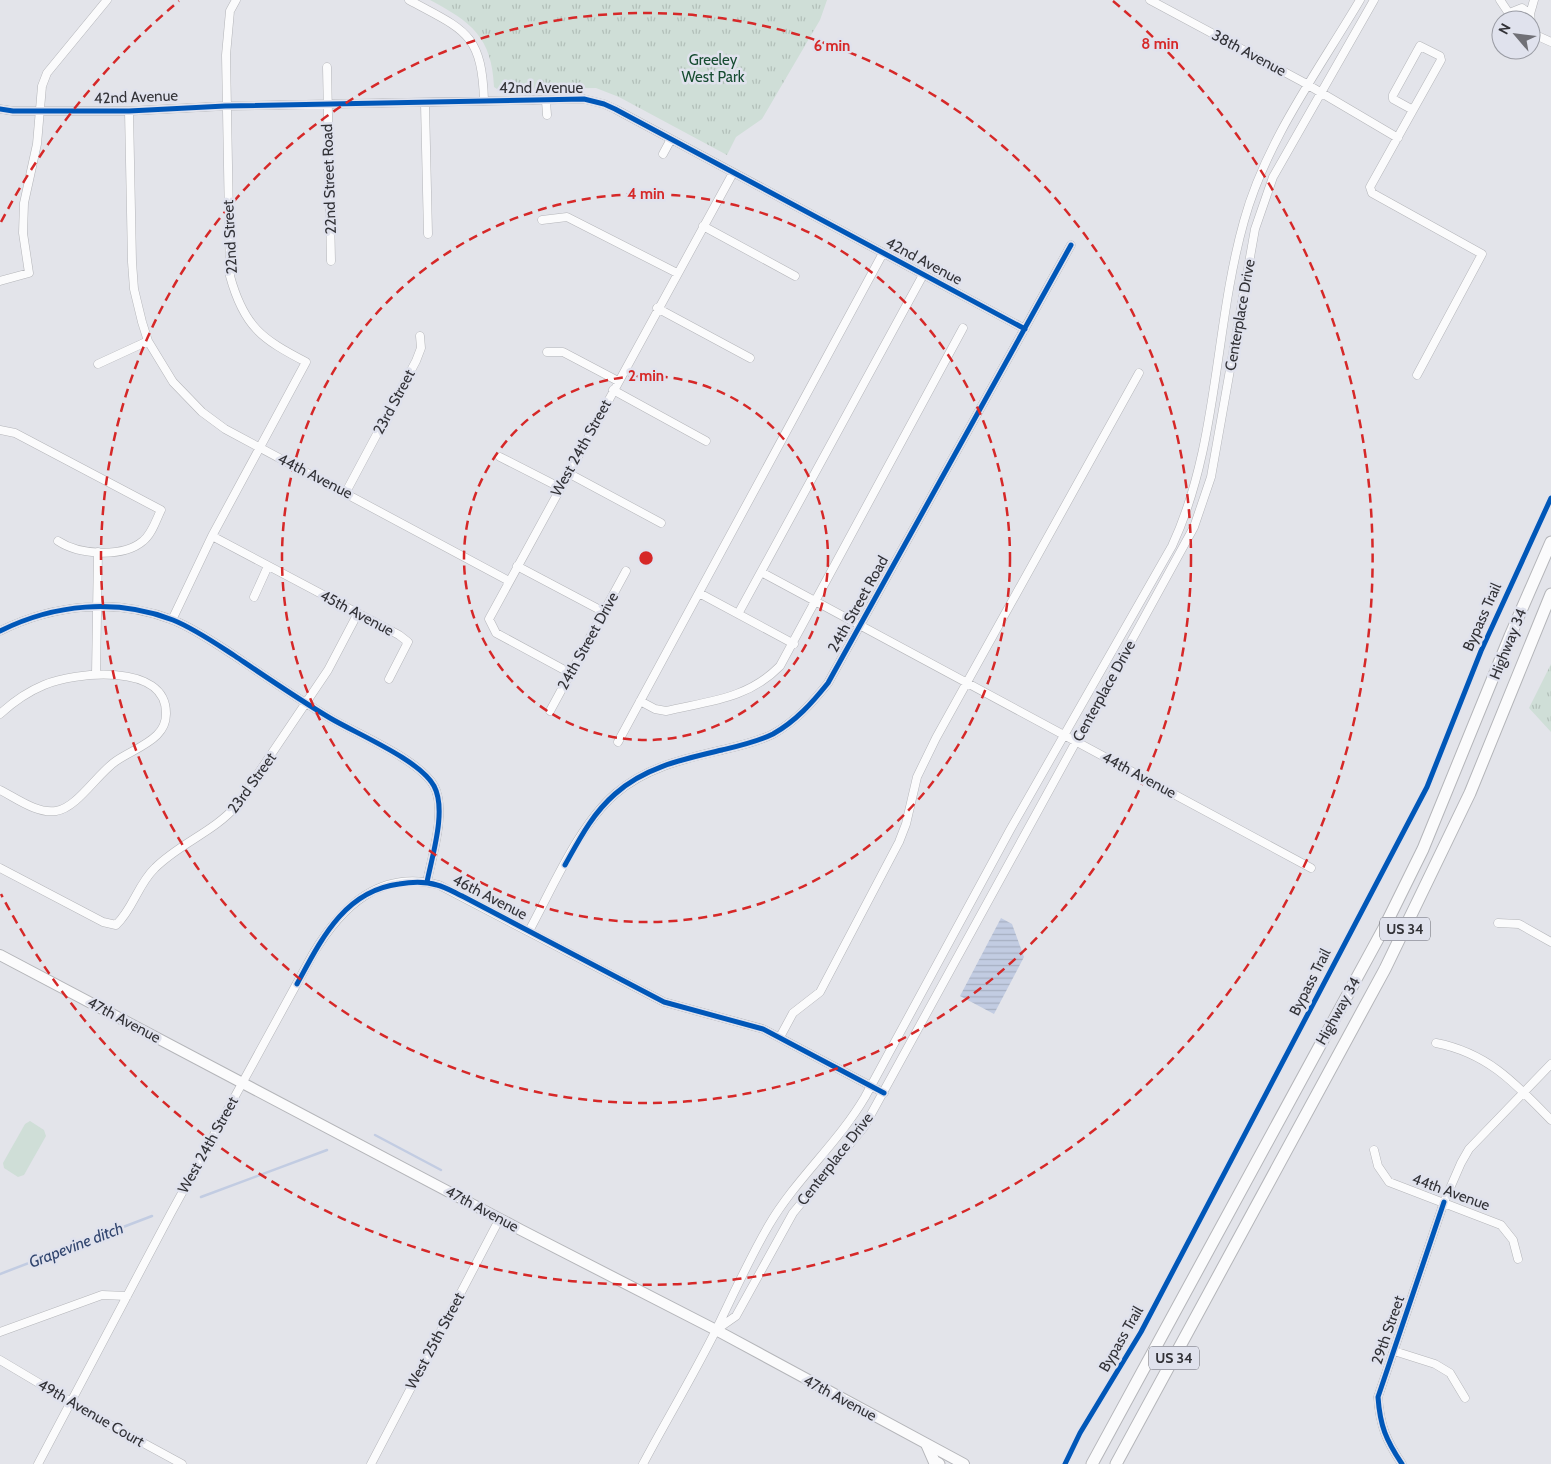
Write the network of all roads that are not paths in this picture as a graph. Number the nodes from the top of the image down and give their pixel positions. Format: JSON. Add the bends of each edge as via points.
{"nodes":[{"id":1,"x":107,"y":0,"type":"edge"},
{"id":2,"x":236,"y":0,"type":"edge"},
{"id":3,"x":408,"y":0,"type":"edge"},
{"id":4,"x":1150,"y":0,"type":"edge"},
{"id":5,"x":1360,"y":0,"type":"edge"},
{"id":6,"x":1374,"y":0,"type":"edge"},
{"id":7,"x":1502,"y":0,"type":"edge"},
{"id":8,"x":1529,"y":0,"type":"edge"},
{"id":9,"x":1520,"y":8,"type":"joint"},
{"id":10,"x":1541,"y":37,"type":"edge"},
{"id":11,"x":1551,"y":42,"type":"edge"},
{"id":12,"x":327,"y":67,"type":"dead end"},
{"id":13,"x":1309,"y":86,"type":"junction"},
{"id":14,"x":1321,"y":92,"type":"junction"},
{"id":15,"x":484,"y":101,"type":"junction"},
{"id":16,"x":546,"y":101,"type":"junction"},
{"id":17,"x":424,"y":104,"type":"junction"},
{"id":18,"x":326,"y":105,"type":"junction"},
{"id":19,"x":225,"y":106,"type":"junction"},
{"id":20,"x":0,"y":109,"type":"edge"},
{"id":21,"x":40,"y":110,"type":"junction"},
{"id":22,"x":1413,"y":110,"type":"junction"},
{"id":23,"x":129,"y":111,"type":"junction"},
{"id":24,"x":547,"y":115,"type":"dead end"},
{"id":25,"x":1398,"y":138,"type":"junction"},
{"id":26,"x":670,"y":141,"type":"junction"},
{"id":27,"x":663,"y":154,"type":"dead end"},
{"id":28,"x":733,"y":173,"type":"junction"},
{"id":29,"x":542,"y":220,"type":"dead end"},
{"id":30,"x":702,"y":226,"type":"junction"},
{"id":31,"x":428,"y":234,"type":"dead end"},
{"id":32,"x":1071,"y":245,"type":"dead end"},
{"id":33,"x":883,"y":254,"type":"junction"},
{"id":34,"x":331,"y":261,"type":"dead end"},
{"id":35,"x":677,"y":272,"type":"junction"},
{"id":36,"x":923,"y":275,"type":"junction"},
{"id":37,"x":795,"y":276,"type":"dead end"},
{"id":38,"x":0,"y":281,"type":"edge"},
{"id":39,"x":657,"y":308,"type":"junction"},
{"id":40,"x":963,"y":328,"type":"dead end"},
{"id":41,"x":1025,"y":328,"type":"junction"},
{"id":42,"x":420,"y":336,"type":"dead end"},
{"id":43,"x":148,"y":341,"type":"junction"},
{"id":44,"x":547,"y":352,"type":"dead end"},
{"id":45,"x":750,"y":358,"type":"dead end"},
{"id":46,"x":98,"y":364,"type":"dead end"},
{"id":47,"x":1138,"y":373,"type":"dead end"},
{"id":48,"x":1417,"y":375,"type":"dead end"},
{"id":49,"x":618,"y":381,"type":"junction"},
{"id":50,"x":612,"y":390,"type":"junction"},
{"id":51,"x":0,"y":430,"type":"edge"},
{"id":52,"x":706,"y":440,"type":"dead end"},
{"id":53,"x":259,"y":447,"type":"junction"},
{"id":54,"x":500,"y":457,"type":"dead end"},
{"id":55,"x":568,"y":473,"type":"junction"},
{"id":56,"x":559,"y":487,"type":"junction"},
{"id":57,"x":346,"y":492,"type":"junction"},
{"id":58,"x":661,"y":523,"type":"dead end"},
{"id":59,"x":212,"y":536,"type":"junction"},
{"id":60,"x":58,"y":541,"type":"dead end"},
{"id":61,"x":1551,"y":542,"type":"edge"},
{"id":62,"x":98,"y":552,"type":"junction"},
{"id":63,"x":268,"y":566,"type":"junction"},
{"id":64,"x":517,"y":566,"type":"junction"},
{"id":65,"x":626,"y":571,"type":"dead end"},
{"id":66,"x":760,"y":572,"type":"junction"},
{"id":67,"x":509,"y":581,"type":"junction"},
{"id":68,"x":699,"y":593,"type":"junction"},
{"id":69,"x":1551,"y":594,"type":"edge"},
{"id":70,"x":254,"y":597,"type":"dead end"},
{"id":71,"x":816,"y":602,"type":"junction"},
{"id":72,"x":97,"y":606,"type":"junction"},
{"id":73,"x":604,"y":612,"type":"junction"},
{"id":74,"x":358,"y":613,"type":"junction"},
{"id":75,"x":738,"y":614,"type":"junction"},
{"id":76,"x":172,"y":620,"type":"junction"},
{"id":77,"x":861,"y":626,"type":"junction"},
{"id":78,"x":0,"y":631,"type":"edge"},
{"id":79,"x":794,"y":644,"type":"junction"},
{"id":80,"x":96,"y":674,"type":"junction"},
{"id":81,"x":570,"y":674,"type":"junction"},
{"id":82,"x":390,"y":679,"type":"dead end"},
{"id":83,"x":967,"y":683,"type":"junction"},
{"id":84,"x":1486,"y":698,"type":"junction"},
{"id":85,"x":640,"y":701,"type":"junction"},
{"id":86,"x":306,"y":704,"type":"junction"},
{"id":87,"x":1504,"y":706,"type":"junction"},
{"id":88,"x":550,"y":711,"type":"dead end"},
{"id":89,"x":0,"y":714,"type":"edge"},
{"id":90,"x":1065,"y":735,"type":"junction"},
{"id":91,"x":618,"y":742,"type":"dead end"},
{"id":92,"x":1076,"y":742,"type":"junction"},
{"id":93,"x":0,"y":790,"type":"edge"},
{"id":94,"x":0,"y":868,"type":"edge"},
{"id":95,"x":1311,"y":868,"type":"dead end"},
{"id":96,"x":427,"y":882,"type":"junction"},
{"id":97,"x":1498,"y":923,"type":"dead end"},
{"id":98,"x":529,"y":931,"type":"junction"},
{"id":99,"x":1551,"y":942,"type":"edge"},
{"id":100,"x":0,"y":955,"type":"edge"},
{"id":101,"x":780,"y":1037,"type":"junction"},
{"id":102,"x":1436,"y":1043,"type":"dead end"},
{"id":103,"x":1551,"y":1064,"type":"edge"},
{"id":104,"x":242,"y":1083,"type":"junction"},
{"id":105,"x":872,"y":1086,"type":"junction"},
{"id":106,"x":884,"y":1092,"type":"junction"},
{"id":107,"x":1523,"y":1092,"type":"junction"},
{"id":108,"x":1551,"y":1120,"type":"edge"},
{"id":109,"x":1374,"y":1150,"type":"dead end"},
{"id":110,"x":1444,"y":1202,"type":"junction"},
{"id":111,"x":500,"y":1218,"type":"junction"},
{"id":112,"x":1518,"y":1259,"type":"dead end"},
{"id":113,"x":127,"y":1296,"type":"junction"},
{"id":114,"x":716,"y":1330,"type":"junction"},
{"id":115,"x":0,"y":1332,"type":"edge"},
{"id":116,"x":1394,"y":1352,"type":"junction"},
{"id":117,"x":0,"y":1360,"type":"edge"},
{"id":118,"x":1465,"y":1398,"type":"dead end"},
{"id":119,"x":69,"y":1402,"type":"junction"},
{"id":120,"x":927,"y":1445,"type":"junction"},
{"id":121,"x":374,"y":1463,"type":"edge"},
{"id":122,"x":38,"y":1464,"type":"edge"},
{"id":123,"x":182,"y":1464,"type":"edge"},
{"id":124,"x":643,"y":1464,"type":"edge"},
{"id":125,"x":939,"y":1464,"type":"edge"},
{"id":126,"x":964,"y":1464,"type":"edge"},
{"id":127,"x":1092,"y":1464,"type":"edge"},
{"id":128,"x":1118,"y":1464,"type":"edge"},
{"id":129,"x":1402,"y":1464,"type":"edge"}],
"edges":[{"from":1,"to":21,"type":"street","via":[[48,74],[42,86]]},
{"from":2,"to":19,"type":"street","name":"22nd Street","via":[[230,11]]},
{"from":3,"to":15,"type":"street","via":[[458,27],[471,40],[481,59]]},
{"from":4,"to":13,"type":"street","name":"38th Avenue"},
{"from":5,"to":13,"type":"street","name":"Centerplace Drive"},
{"from":6,"to":14,"type":"street","name":"Centerplace Drive"},
{"from":7,"to":9,"type":"street"},
{"from":8,"to":9,"type":"street"},
{"from":10,"to":11,"type":"street"},
{"from":12,"to":18,"type":"street","name":"22nd Street Road"},
{"from":13,"to":14,"type":"street","name":"38th Avenue"},
{"from":13,"to":90,"type":"street","name":"Centerplace Drive","via":[[1261,172],[1243,224],[1198,472],[1183,521]]},
{"from":14,"to":25,"type":"street","name":"38th Avenue"},
{"from":14,"to":92,"type":"street","name":"Centerplace Drive","via":[[1273,177],[1255,229],[1211,477],[1194,528]]},
{"from":15,"to":16,"type":"street","name":"42nd Avenue"},
{"from":15,"to":17,"type":"street","name":"42nd Avenue"},
{"from":16,"to":24,"type":"street"},
{"from":16,"to":26,"type":"street","name":"42nd Avenue","via":[[584,99],[604,104]]},
{"from":17,"to":18,"type":"street","name":"42nd Avenue"},
{"from":17,"to":31,"type":"street"},
{"from":18,"to":19,"type":"street","name":"42nd Avenue"},
{"from":18,"to":34,"type":"street","name":"22nd Street Road"},
{"from":19,"to":23,"type":"street","name":"42nd Avenue"},
{"from":19,"to":53,"type":"street","name":"22nd Street","via":[[230,276],[236,296],[252,326],[271,344],[306,362]]},
{"from":20,"to":21,"type":"street","name":"42nd Avenue"},
{"from":21,"to":23,"type":"street","name":"42nd Avenue"},
{"from":21,"to":38,"type":"street","via":[[37,144],[24,203],[23,233],[29,273]]},
{"from":22,"to":22,"type":"street","via":[[1441,60],[1440,56],[1420,46],[1393,95],[1393,99]]},
{"from":22,"to":25,"type":"street"},
{"from":23,"to":43,"type":"street","name":"44th Avenue","via":[[134,289]]},
{"from":25,"to":48,"type":"street","via":[[1370,187],[1372,193],[1482,254]]},
{"from":26,"to":27,"type":"street"},
{"from":26,"to":28,"type":"street","name":"42nd Avenue"},
{"from":28,"to":30,"type":"street","name":"West 24th Street"},
{"from":28,"to":33,"type":"street","name":"42nd Avenue"},
{"from":29,"to":35,"type":"street","via":[[567,217]]},
{"from":30,"to":35,"type":"street","name":"West 24th Street"},
{"from":30,"to":37,"type":"street"},
{"from":32,"to":41,"type":"street","name":"24th Street Road"},
{"from":33,"to":36,"type":"street","name":"42nd Avenue"},
{"from":33,"to":68,"type":"street"},
{"from":35,"to":39,"type":"street","name":"West 24th Street"},
{"from":36,"to":41,"type":"street","name":"42nd Avenue"},
{"from":36,"to":66,"type":"street"},
{"from":39,"to":45,"type":"street"},
{"from":39,"to":49,"type":"street","name":"West 24th Street"},
{"from":40,"to":71,"type":"street"},
{"from":41,"to":77,"type":"street","name":"24th Street Road"},
{"from":42,"to":57,"type":"street","name":"23rd Street","via":[[421,348],[416,361]]},
{"from":43,"to":46,"type":"street"},
{"from":43,"to":53,"type":"street","name":"44th Avenue","via":[[173,382],[202,412]]},
{"from":44,"to":49,"type":"street","via":[[563,352]]},
{"from":47,"to":83,"type":"street"},
{"from":49,"to":50,"type":"street","name":"West 24th Street"},
{"from":50,"to":52,"type":"street"},
{"from":50,"to":55,"type":"street","name":"West 24th Street"},
{"from":51,"to":62,"type":"street","via":[[15,433],[161,510],[147,538],[136,546]]},
{"from":53,"to":57,"type":"street","name":"44th Avenue"},
{"from":53,"to":59,"type":"street","name":"22nd Street"},
{"from":54,"to":56,"type":"street"},
{"from":55,"to":56,"type":"street","name":"West 24th Street"},
{"from":55,"to":58,"type":"street"},
{"from":56,"to":64,"type":"street","name":"West 24th Street"},
{"from":57,"to":67,"type":"street","name":"44th Avenue"},
{"from":59,"to":63,"type":"street","name":"45th Avenue"},
{"from":59,"to":76,"type":"street","name":"22nd Street"},
{"from":60,"to":62,"type":"street","via":[[74,549]]},
{"from":61,"to":84,"type":"highway","name":"Highway 34","number":"US 34"},
{"from":62,"to":72,"type":"street"},
{"from":63,"to":70,"type":"street"},
{"from":63,"to":74,"type":"street","name":"45th Avenue"},
{"from":64,"to":67,"type":"street","name":"West 24th Street"},
{"from":64,"to":73,"type":"street"},
{"from":65,"to":73,"type":"street","name":"24th Street Drive"},
{"from":66,"to":71,"type":"street","name":"44th Avenue"},
{"from":66,"to":75,"type":"street"},
{"from":67,"to":81,"type":"street","name":"West 24th Street","via":[[490,619],[496,633]]},
{"from":68,"to":75,"type":"street"},
{"from":68,"to":85,"type":"street"},
{"from":69,"to":87,"type":"highway","name":"Highway 34","number":"US 34"},
{"from":71,"to":77,"type":"street","name":"44th Avenue"},
{"from":71,"to":79,"type":"street"},
{"from":72,"to":76,"type":"street","via":[[132,609]]},
{"from":72,"to":78,"type":"street","via":[[51,612]]},
{"from":72,"to":80,"type":"street"},
{"from":73,"to":81,"type":"street","name":"24th Street Drive"},
{"from":74,"to":82,"type":"street","name":"45th Avenue","via":[[408,642]]},
{"from":74,"to":86,"type":"street","name":"23rd Street"},
{"from":75,"to":79,"type":"street"},
{"from":76,"to":86,"type":"street","via":[[207,638]]},
{"from":77,"to":83,"type":"street","name":"44th Avenue"},
{"from":77,"to":98,"type":"street","name":"24th Street Road","via":[[828,683],[793,721],[749,744],[675,761],[650,771],[615,794],[585,830]]},
{"from":79,"to":85,"type":"street","via":[[785,660],[766,680],[737,695],[666,711]]},
{"from":80,"to":89,"type":"street","via":[[77,675],[44,684]]},
{"from":80,"to":93,"type":"street","via":[[145,682],[158,691],[166,713],[159,733],[115,762],[67,808],[41,810]]},
{"from":81,"to":88,"type":"street","name":"24th Street Drive"},
{"from":83,"to":90,"type":"street","name":"44th Avenue"},
{"from":83,"to":101,"type":"street","via":[[917,777],[906,824],[894,852],[820,992],[793,1012]]},
{"from":84,"to":87,"type":"highway"},
{"from":84,"to":127,"type":"highway","name":"Highway 34","number":"US 34","via":[[1423,849],[1385,926]]},
{"from":85,"to":91,"type":"street"},
{"from":86,"to":94,"type":"street","name":"23rd Street","via":[[225,820],[153,868],[124,917],[116,924],[103,922]]},
{"from":86,"to":96,"type":"street","via":[[426,773],[434,786],[440,809]]},
{"from":87,"to":128,"type":"highway","name":"Highway 34","number":"US 34","via":[[1470,793],[1385,969]]},
{"from":90,"to":92,"type":"street","name":"44th Avenue"},
{"from":90,"to":105,"type":"street","name":"Centerplace Drive"},
{"from":92,"to":95,"type":"street","name":"44th Avenue"},
{"from":92,"to":106,"type":"street","name":"Centerplace Drive"},
{"from":96,"to":98,"type":"street","name":"46th Avenue","via":[[448,889]]},
{"from":96,"to":104,"type":"street","name":"West 24th Street","via":[[390,885],[370,892],[347,907],[319,943]]},
{"from":97,"to":99,"type":"street","via":[[1519,924]]},
{"from":98,"to":101,"type":"street","name":"46th Avenue","via":[[664,1002]]},
{"from":100,"to":104,"type":"main road","name":"47th Avenue"},
{"from":101,"to":105,"type":"street","name":"46th Avenue"},
{"from":102,"to":107,"type":"street","via":[[1453,1046],[1501,1071]]},
{"from":103,"to":107,"type":"street","name":"29th Street"},
{"from":104,"to":111,"type":"main road","name":"47th Avenue"},
{"from":104,"to":113,"type":"street","name":"West 24th Street"},
{"from":105,"to":106,"type":"street","name":"46th Avenue"},
{"from":105,"to":114,"type":"street","name":"Centerplace Drive","via":[[845,1130],[778,1211]]},
{"from":106,"to":114,"type":"street","name":"Centerplace Drive","via":[[864,1127],[793,1213],[736,1316]]},
{"from":107,"to":108,"type":"street"},
{"from":107,"to":110,"type":"street","name":"29th Street","via":[[1469,1148]]},
{"from":109,"to":110,"type":"street","name":"44th Avenue","via":[[1378,1166],[1389,1182]]},
{"from":110,"to":112,"type":"street","name":"44th Avenue","via":[[1501,1225],[1513,1240]]},
{"from":110,"to":116,"type":"street","name":"29th Street"},
{"from":111,"to":114,"type":"main road","name":"47th Avenue"},
{"from":111,"to":121,"type":"street","name":"West 25th Street"},
{"from":113,"to":115,"type":"street","via":[[102,1296]]},
{"from":113,"to":119,"type":"street","name":"West 24th Street"},
{"from":114,"to":120,"type":"main road","name":"47th Avenue"},
{"from":114,"to":124,"type":"street","name":"Centerplace Drive"},
{"from":116,"to":118,"type":"street","via":[[1435,1364],[1450,1373]]},
{"from":116,"to":129,"type":"street","name":"29th Street","via":[[1378,1397],[1380,1423],[1390,1447]]},
{"from":117,"to":119,"type":"street","name":"49th Avenue Court"},
{"from":119,"to":122,"type":"street","name":"West 24th Street"},
{"from":119,"to":123,"type":"street","name":"49th Avenue Court"},
{"from":120,"to":125,"type":"highway","via":[[934,1461]]},
{"from":120,"to":126,"type":"main road","name":"47th Avenue"}]}
